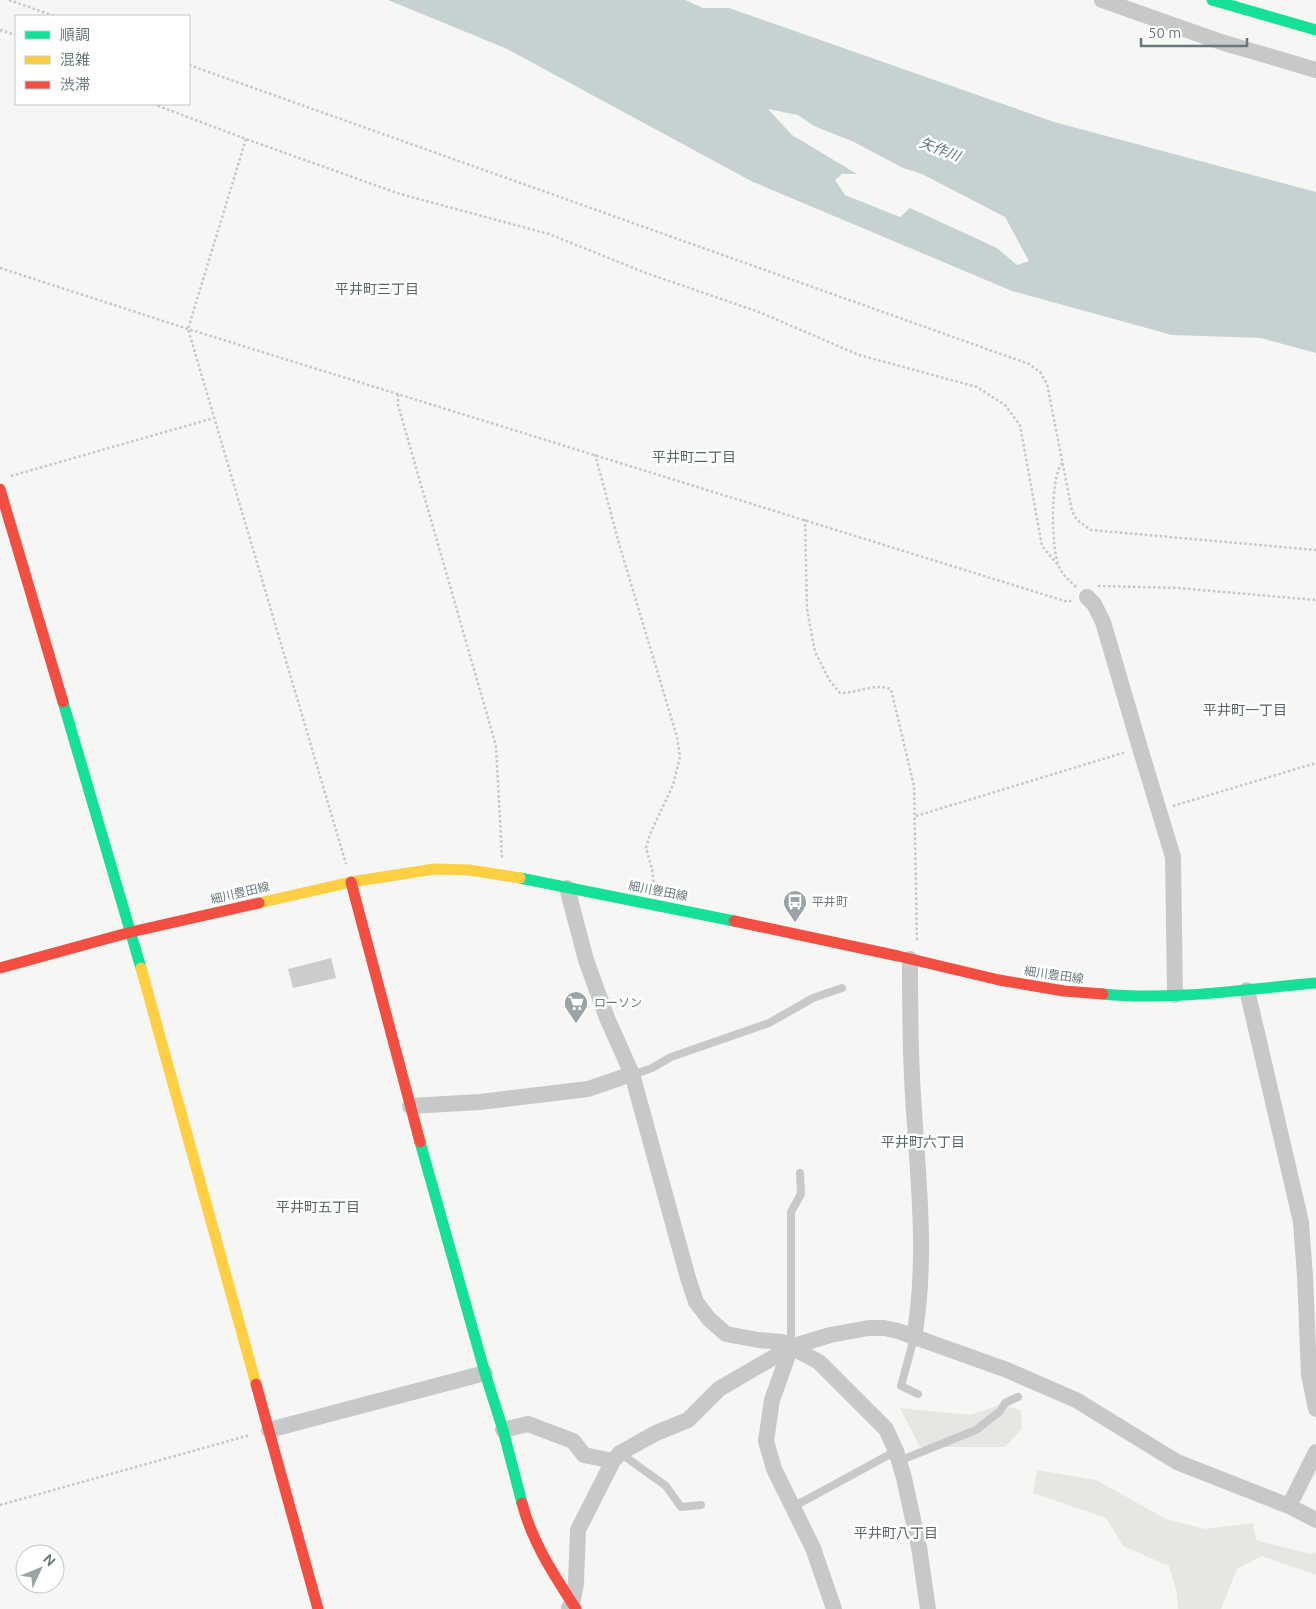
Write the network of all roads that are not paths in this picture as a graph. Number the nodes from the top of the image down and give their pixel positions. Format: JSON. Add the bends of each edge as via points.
{"nodes":[{"id":1,"x":1102,"y":0,"type":"edge"},
{"id":2,"x":1212,"y":0,"type":"edge"},
{"id":3,"x":1316,"y":30,"type":"edge"},
{"id":4,"x":1316,"y":70,"type":"edge"},
{"id":5,"x":0,"y":488,"type":"edge"},
{"id":6,"x":1087,"y":597,"type":"road end"},
{"id":7,"x":351,"y":882,"type":"junction"},
{"id":8,"x":567,"y":888,"type":"junction"},
{"id":9,"x":131,"y":932,"type":"junction"},
{"id":10,"x":914,"y":960,"type":"junction"},
{"id":11,"x":0,"y":968,"type":"edge"},
{"id":12,"x":1316,"y":983,"type":"edge"},
{"id":13,"x":842,"y":988,"type":"dead end"},
{"id":14,"x":1247,"y":990,"type":"junction"},
{"id":15,"x":1175,"y":995,"type":"junction"},
{"id":16,"x":632,"y":1075,"type":"junction"},
{"id":17,"x":410,"y":1106,"type":"junction"},
{"id":18,"x":800,"y":1173,"type":"dead end"},
{"id":19,"x":1316,"y":1258,"type":"edge"},
{"id":20,"x":1305,"y":1276,"type":"junction"},
{"id":21,"x":914,"y":1338,"type":"junction"},
{"id":22,"x":791,"y":1347,"type":"junction"},
{"id":23,"x":485,"y":1374,"type":"junction"},
{"id":24,"x":918,"y":1394,"type":"dead end"},
{"id":25,"x":1018,"y":1397,"type":"dead end"},
{"id":26,"x":1316,"y":1409,"type":"edge"},
{"id":27,"x":269,"y":1430,"type":"junction"},
{"id":28,"x":503,"y":1430,"type":"junction"},
{"id":29,"x":1316,"y":1452,"type":"edge"},
{"id":30,"x":898,"y":1456,"type":"junction"},
{"id":31,"x":617,"y":1457,"type":"junction"},
{"id":32,"x":701,"y":1504,"type":"dead end"},
{"id":33,"x":1289,"y":1506,"type":"junction"},
{"id":34,"x":793,"y":1507,"type":"junction"},
{"id":35,"x":1316,"y":1520,"type":"edge"},
{"id":36,"x":572,"y":1608,"type":"edge"},
{"id":37,"x":318,"y":1609,"type":"edge"},
{"id":38,"x":834,"y":1609,"type":"edge"},
{"id":39,"x":928,"y":1609,"type":"edge"}],
"edges":[{"from":1,"to":4,"type":"street","via":[[1220,42]]},
{"from":2,"to":3,"type":"street"},
{"from":5,"to":9,"type":"street"},
{"from":6,"to":15,"type":"street","via":[[1103,622],[1173,857]]},
{"from":7,"to":8,"type":"street","name":"細川豊田線","via":[[434,869],[469,870]]},
{"from":7,"to":9,"type":"street","name":"細川豊田線"},
{"from":7,"to":17,"type":"street"},
{"from":8,"to":10,"type":"street","name":"細川豊田線"},
{"from":8,"to":16,"type":"street","via":[[586,960]]},
{"from":9,"to":11,"type":"street","name":"細川豊田線"},
{"from":9,"to":27,"type":"street"},
{"from":10,"to":15,"type":"street","name":"細川豊田線","via":[[998,980],[1064,991],[1121,996]]},
{"from":10,"to":21,"type":"street","via":[[912,1076],[922,1234],[920,1307]]},
{"from":12,"to":14,"type":"street","name":"細川豊田線"},
{"from":13,"to":16,"type":"lane","via":[[813,998],[768,1023],[671,1057]]},
{"from":14,"to":15,"type":"street","name":"細川豊田線"},
{"from":14,"to":20,"type":"street","via":[[1301,1222]]},
{"from":16,"to":17,"type":"street","via":[[588,1089],[480,1102]]},
{"from":16,"to":22,"type":"street","via":[[696,1302],[709,1320],[726,1334],[782,1342]]},
{"from":17,"to":23,"type":"street"},
{"from":18,"to":22,"type":"lane","via":[[801,1194],[791,1212]]},
{"from":19,"to":20,"type":"street"},
{"from":20,"to":26,"type":"street","via":[[1309,1375]]},
{"from":21,"to":22,"type":"street","via":[[884,1328],[869,1328]]},
{"from":21,"to":24,"type":"lane","via":[[900,1386]]},
{"from":21,"to":33,"type":"street","via":[[1007,1370],[1076,1400],[1177,1462]]},
{"from":22,"to":30,"type":"street","via":[[819,1362],[886,1429]]},
{"from":22,"to":31,"type":"street","via":[[719,1389],[688,1420],[656,1433]]},
{"from":22,"to":34,"type":"street","via":[[772,1400],[766,1441],[774,1469]]},
{"from":23,"to":27,"type":"street"},
{"from":23,"to":28,"type":"street"},
{"from":25,"to":30,"type":"lane","via":[[1005,1403],[976,1430]]},
{"from":27,"to":37,"type":"street"},
{"from":28,"to":31,"type":"street","via":[[528,1424],[573,1442],[584,1455]]},
{"from":28,"to":36,"type":"street","via":[[526,1519]]},
{"from":29,"to":33,"type":"street"},
{"from":30,"to":34,"type":"lane"},
{"from":30,"to":39,"type":"street","via":[[919,1547]]},
{"from":31,"to":32,"type":"lane","via":[[666,1486],[681,1507]]},
{"from":31,"to":36,"type":"street","via":[[578,1530]]},
{"from":33,"to":35,"type":"street"},
{"from":34,"to":38,"type":"street","via":[[813,1548]]}]}
